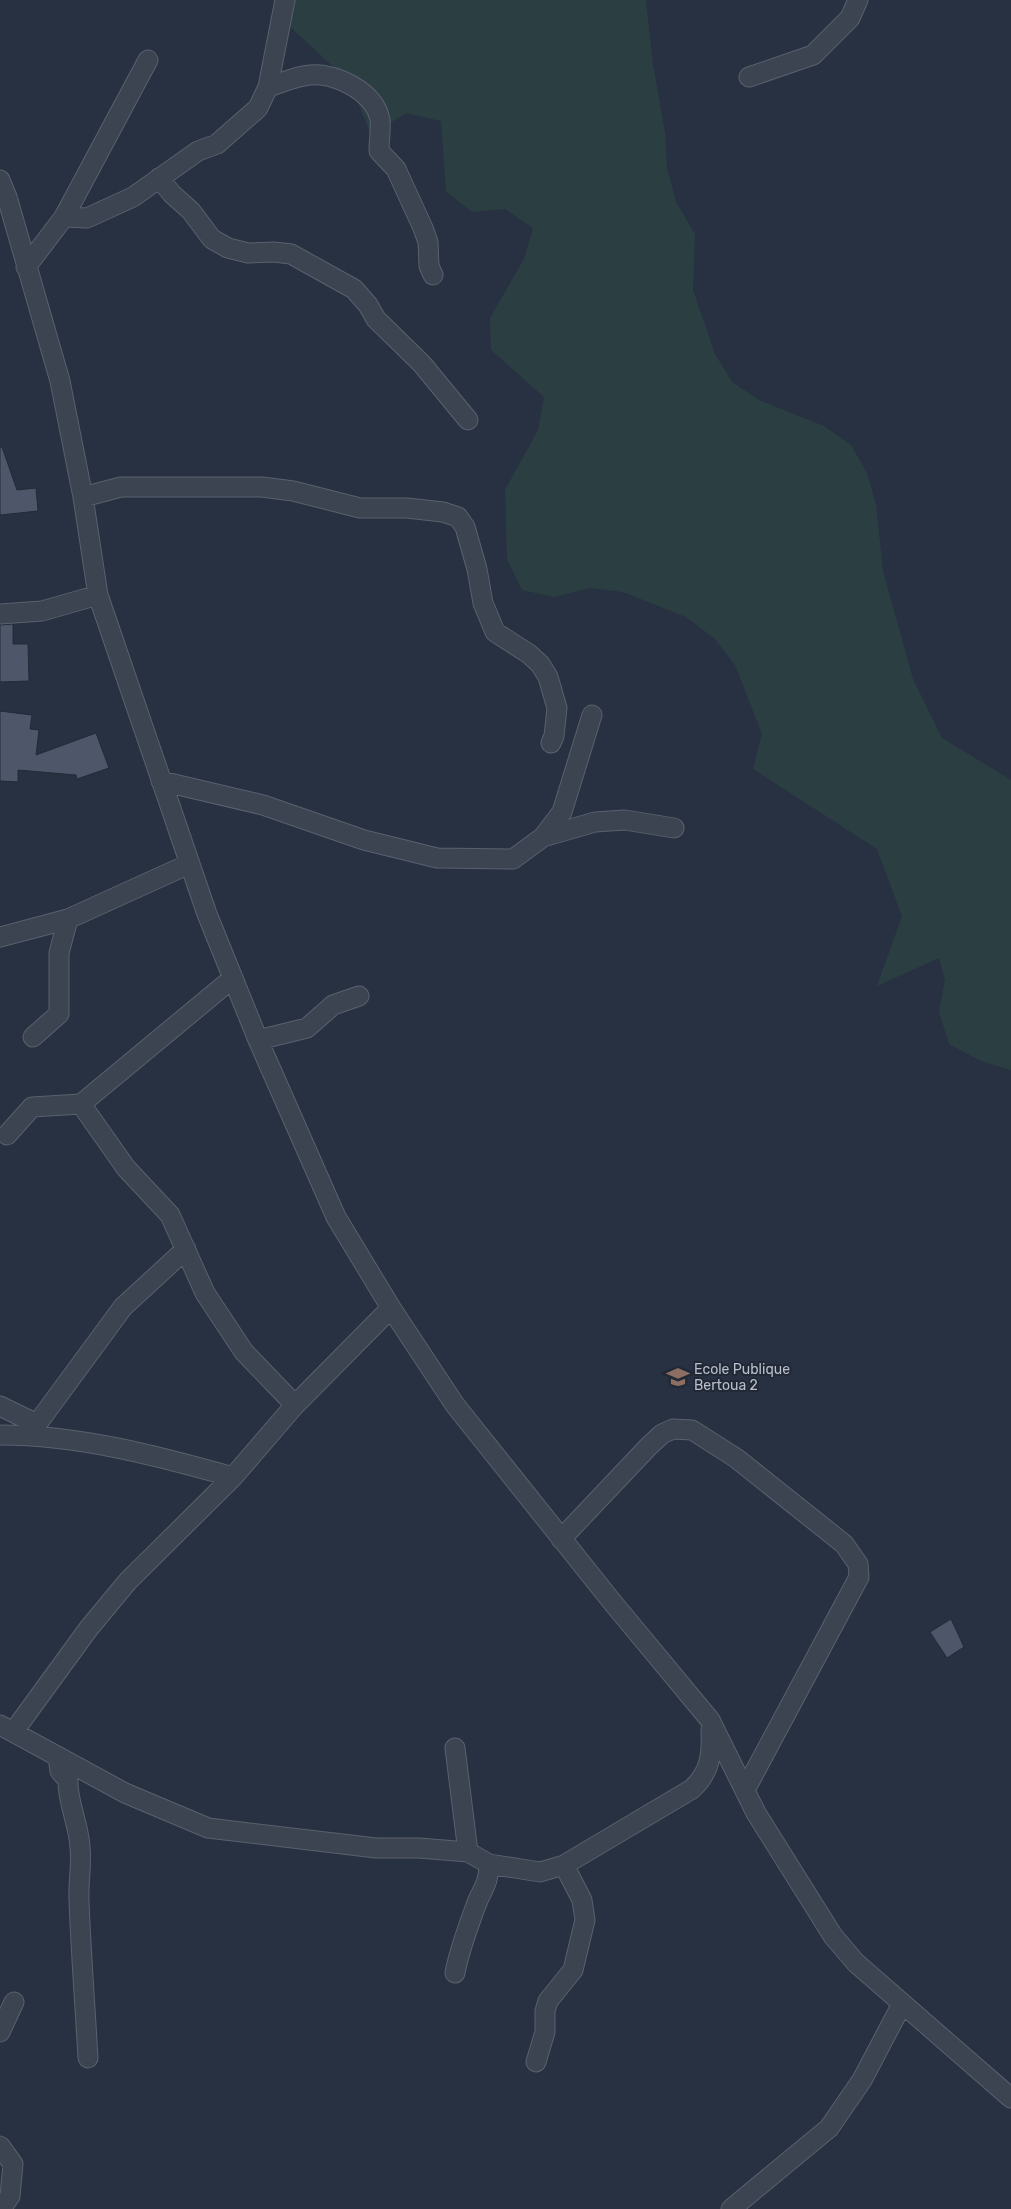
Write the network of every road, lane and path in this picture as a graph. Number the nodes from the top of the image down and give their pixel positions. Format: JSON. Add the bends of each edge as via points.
{"nodes":[{"id":1,"x":285,"y":0,"type":"edge"},
{"id":2,"x":858,"y":0,"type":"edge"},
{"id":3,"x":148,"y":60,"type":"dead end"},
{"id":4,"x":750,"y":77,"type":"dead end"},
{"id":5,"x":268,"y":87,"type":"junction"},
{"id":6,"x":159,"y":178,"type":"junction"},
{"id":7,"x":0,"y":180,"type":"edge"},
{"id":8,"x":64,"y":217,"type":"junction"},
{"id":9,"x":26,"y":267,"type":"junction"},
{"id":10,"x":433,"y":275,"type":"dead end"},
{"id":11,"x":468,"y":420,"type":"dead end"},
{"id":12,"x":83,"y":496,"type":"junction"},
{"id":13,"x":98,"y":595,"type":"junction"},
{"id":14,"x":0,"y":614,"type":"edge"},
{"id":15,"x":592,"y":715,"type":"dead end"},
{"id":16,"x":551,"y":743,"type":"dead end"},
{"id":17,"x":161,"y":782,"type":"junction"},
{"id":18,"x":674,"y":828,"type":"dead end"},
{"id":19,"x":543,"y":837,"type":"junction"},
{"id":20,"x":189,"y":864,"type":"junction"},
{"id":21,"x":68,"y":919,"type":"junction"},
{"id":22,"x":0,"y":937,"type":"edge"},
{"id":23,"x":233,"y":978,"type":"junction"},
{"id":24,"x":359,"y":996,"type":"dead end"},
{"id":25,"x":33,"y":1037,"type":"dead end"},
{"id":26,"x":258,"y":1040,"type":"junction"},
{"id":27,"x":81,"y":1104,"type":"junction"},
{"id":28,"x":7,"y":1135,"type":"dead end"},
{"id":29,"x":186,"y":1249,"type":"junction"},
{"id":30,"x":391,"y":1308,"type":"junction"},
{"id":31,"x":296,"y":1405,"type":"junction"},
{"id":32,"x":0,"y":1406,"type":"edge"},
{"id":33,"x":0,"y":1435,"type":"edge"},
{"id":34,"x":233,"y":1477,"type":"junction"},
{"id":35,"x":561,"y":1539,"type":"junction"},
{"id":36,"x":710,"y":1720,"type":"junction"},
{"id":37,"x":7,"y":1728,"type":"edge"},
{"id":38,"x":455,"y":1748,"type":"dead end"},
{"id":39,"x":58,"y":1757,"type":"junction"},
{"id":40,"x":745,"y":1790,"type":"junction"},
{"id":41,"x":468,"y":1852,"type":"junction"},
{"id":42,"x":489,"y":1864,"type":"junction"},
{"id":43,"x":564,"y":1866,"type":"junction"},
{"id":44,"x":455,"y":1974,"type":"dead end"},
{"id":45,"x":14,"y":2002,"type":"dead end"},
{"id":46,"x":902,"y":2004,"type":"junction"},
{"id":47,"x":0,"y":2032,"type":"edge"},
{"id":48,"x":88,"y":2058,"type":"dead end"},
{"id":49,"x":536,"y":2062,"type":"dead end"},
{"id":50,"x":1011,"y":2098,"type":"edge"},
{"id":51,"x":0,"y":2146,"type":"edge"},
{"id":52,"x":1,"y":2209,"type":"edge"},
{"id":53,"x":731,"y":2209,"type":"edge"}],
"edges":[{"from":1,"to":5,"type":"street"},
{"from":2,"to":4,"type":"street","via":[[850,18],[813,55]]},
{"from":3,"to":8,"type":"street"},
{"from":5,"to":6,"type":"street","via":[[258,108],[217,144],[198,151]]},
{"from":5,"to":10,"type":"street","via":[[302,76],[325,75],[351,84],[368,99],[380,118],[379,151],[396,169],[423,228]]},
{"from":6,"to":8,"type":"street","via":[[134,197],[88,218]]},
{"from":6,"to":11,"type":"street","via":[[191,211],[212,239],[228,248],[248,253],[291,254],[354,289],[376,319],[422,364]]},
{"from":7,"to":9,"type":"street"},
{"from":8,"to":9,"type":"street"},
{"from":9,"to":12,"type":"street","via":[[60,381]]},
{"from":12,"to":13,"type":"street"},
{"from":12,"to":16,"type":"street","via":[[121,487],[262,488],[293,491],[360,508],[406,508],[444,512],[458,517],[465,527],[483,603],[495,632],[529,654],[548,677],[557,708]]},
{"from":13,"to":14,"type":"street","via":[[42,611]]},
{"from":13,"to":17,"type":"street"},
{"from":15,"to":19,"type":"street","via":[[562,812]]},
{"from":17,"to":19,"type":"street","via":[[262,805],[364,840],[437,858],[513,859]]},
{"from":17,"to":20,"type":"street"},
{"from":18,"to":19,"type":"street","via":[[625,820],[595,822]]},
{"from":20,"to":21,"type":"street"},
{"from":20,"to":23,"type":"street"},
{"from":21,"to":22,"type":"street"},
{"from":21,"to":25,"type":"street","via":[[59,952],[59,1014]]},
{"from":23,"to":26,"type":"street"},
{"from":23,"to":27,"type":"street"},
{"from":24,"to":26,"type":"street","via":[[333,1005],[307,1028]]},
{"from":26,"to":30,"type":"street","via":[[336,1217]]},
{"from":27,"to":28,"type":"street","via":[[32,1107]]},
{"from":27,"to":29,"type":"street","via":[[126,1168],[170,1215]]},
{"from":29,"to":31,"type":"street","via":[[205,1293],[244,1352]]},
{"from":29,"to":32,"type":"street","via":[[123,1307],[37,1424]]},
{"from":30,"to":31,"type":"street"},
{"from":30,"to":35,"type":"street","via":[[455,1405]]},
{"from":31,"to":34,"type":"street"},
{"from":33,"to":34,"type":"street","via":[[137,1451]]},
{"from":34,"to":37,"type":"street","via":[[128,1581]]},
{"from":35,"to":36,"type":"street"},
{"from":35,"to":40,"type":"street","via":[[649,1446],[673,1429],[692,1430],[736,1458],[844,1544],[858,1564],[859,1577]]},
{"from":36,"to":40,"type":"street"},
{"from":36,"to":43,"type":"street","via":[[712,1754],[703,1779],[692,1790]]},
{"from":37,"to":39,"type":"street"},
{"from":38,"to":41,"type":"street"},
{"from":39,"to":41,"type":"street","via":[[125,1793],[208,1828],[376,1848]]},
{"from":39,"to":48,"type":"street","via":[[60,1771],[68,1780],[67,1789],[79,1832],[81,1971]]},
{"from":40,"to":46,"type":"street","via":[[833,1936],[856,1963]]},
{"from":41,"to":42,"type":"street"},
{"from":42,"to":43,"type":"street","via":[[540,1872]]},
{"from":42,"to":44,"type":"street","via":[[489,1879],[476,1906]]},
{"from":43,"to":49,"type":"street","via":[[582,1900],[585,1920],[573,1970],[548,2001],[546,2032]]},
{"from":45,"to":47,"type":"street"},
{"from":46,"to":50,"type":"street"},
{"from":46,"to":53,"type":"street","via":[[862,2080],[829,2128]]},
{"from":51,"to":52,"type":"street","via":[[13,2164],[10,2196]]}]}
